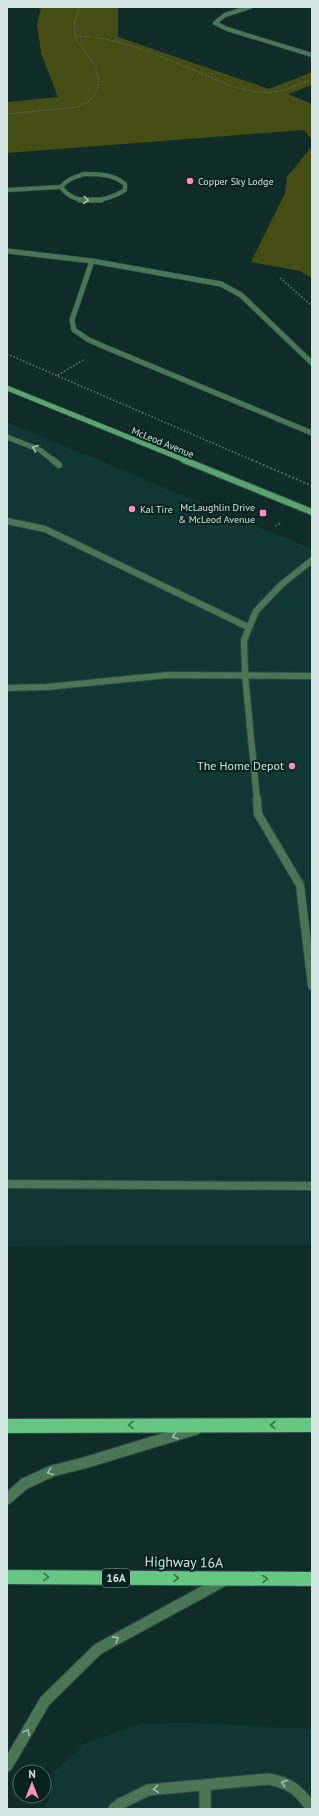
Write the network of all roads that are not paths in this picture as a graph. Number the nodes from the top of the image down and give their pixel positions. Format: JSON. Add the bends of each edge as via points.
{"nodes":[{"id":1,"x":250,"y":7,"type":"edge"},
{"id":2,"x":312,"y":55,"type":"edge"},
{"id":3,"x":60,"y":187,"type":"junction"},
{"id":4,"x":7,"y":190,"type":"edge"},
{"id":5,"x":7,"y":251,"type":"edge"},
{"id":6,"x":92,"y":261,"type":"junction"},
{"id":7,"x":312,"y":363,"type":"edge"},
{"id":8,"x":7,"y":388,"type":"edge"},
{"id":9,"x":312,"y":433,"type":"edge"},
{"id":10,"x":7,"y":437,"type":"edge"},
{"id":11,"x":59,"y":465,"type":"dead end"},
{"id":12,"x":312,"y":512,"type":"edge"},
{"id":13,"x":7,"y":521,"type":"edge"},
{"id":14,"x":312,"y":560,"type":"edge"},
{"id":15,"x":248,"y":628,"type":"junction"},
{"id":16,"x":245,"y":675,"type":"junction"},
{"id":17,"x":312,"y":676,"type":"edge"},
{"id":18,"x":7,"y":688,"type":"edge"},
{"id":19,"x":312,"y":986,"type":"edge"},
{"id":20,"x":7,"y":1184,"type":"edge"},
{"id":21,"x":312,"y":1186,"type":"edge"},
{"id":22,"x":212,"y":1424,"type":"junction"},
{"id":23,"x":312,"y":1425,"type":"edge"},
{"id":24,"x":7,"y":1426,"type":"edge"},
{"id":25,"x":7,"y":1499,"type":"edge"},
{"id":26,"x":7,"y":1577,"type":"edge"},
{"id":27,"x":226,"y":1579,"type":"junction"},
{"id":28,"x":312,"y":1579,"type":"edge"},
{"id":29,"x":7,"y":1766,"type":"edge"},
{"id":30,"x":205,"y":1785,"type":"junction"},
{"id":31,"x":114,"y":1809,"type":"edge"},
{"id":32,"x":205,"y":1809,"type":"edge"},
{"id":33,"x":312,"y":1809,"type":"edge"}],
"edges":[{"from":1,"to":2,"type":"street","via":[[225,15],[214,23]]},
{"from":3,"to":3,"type":"street","one_way":true,"via":[[70,197],[95,200],[108,199],[125,190],[125,184],[120,179],[98,174],[72,177],[64,181]]},
{"from":3,"to":4,"type":"street"},
{"from":5,"to":6,"type":"street"},
{"from":6,"to":7,"type":"street","via":[[221,284],[241,295]]},
{"from":6,"to":9,"type":"street","via":[[72,320],[74,330],[105,348]]},
{"from":8,"to":12,"type":"street","name":"McLeod Avenue"},
{"from":11,"to":10,"type":"street","one_way":true,"via":[[40,450]]},
{"from":13,"to":15,"type":"street","via":[[45,529]]},
{"from":14,"to":15,"type":"street","via":[[276,590],[256,611]]},
{"from":15,"to":16,"type":"street","via":[[244,640]]},
{"from":16,"to":17,"type":"street"},
{"from":16,"to":18,"type":"street","via":[[168,675],[47,687]]},
{"from":16,"to":19,"type":"street","via":[[258,814],[300,885]]},
{"from":20,"to":21,"type":"street"},
{"from":23,"to":22,"type":"main road","one_way":true},
{"from":22,"to":24,"type":"main road","one_way":true},
{"from":22,"to":25,"type":"street","one_way":true,"via":[[52,1471],[24,1484]]},
{"from":26,"to":27,"type":"main road","name":"Highway 16A","number":"16A","one_way":true},
{"from":27,"to":28,"type":"main road","name":"Highway 16A","number":"16A","one_way":true},
{"from":29,"to":27,"type":"street","one_way":true,"via":[[45,1701],[98,1649]]},
{"from":30,"to":31,"type":"street","one_way":true,"via":[[148,1790]]},
{"from":30,"to":32,"type":"street"},
{"from":33,"to":30,"type":"street","one_way":true,"via":[[301,1793],[286,1782],[268,1779]]}]}
